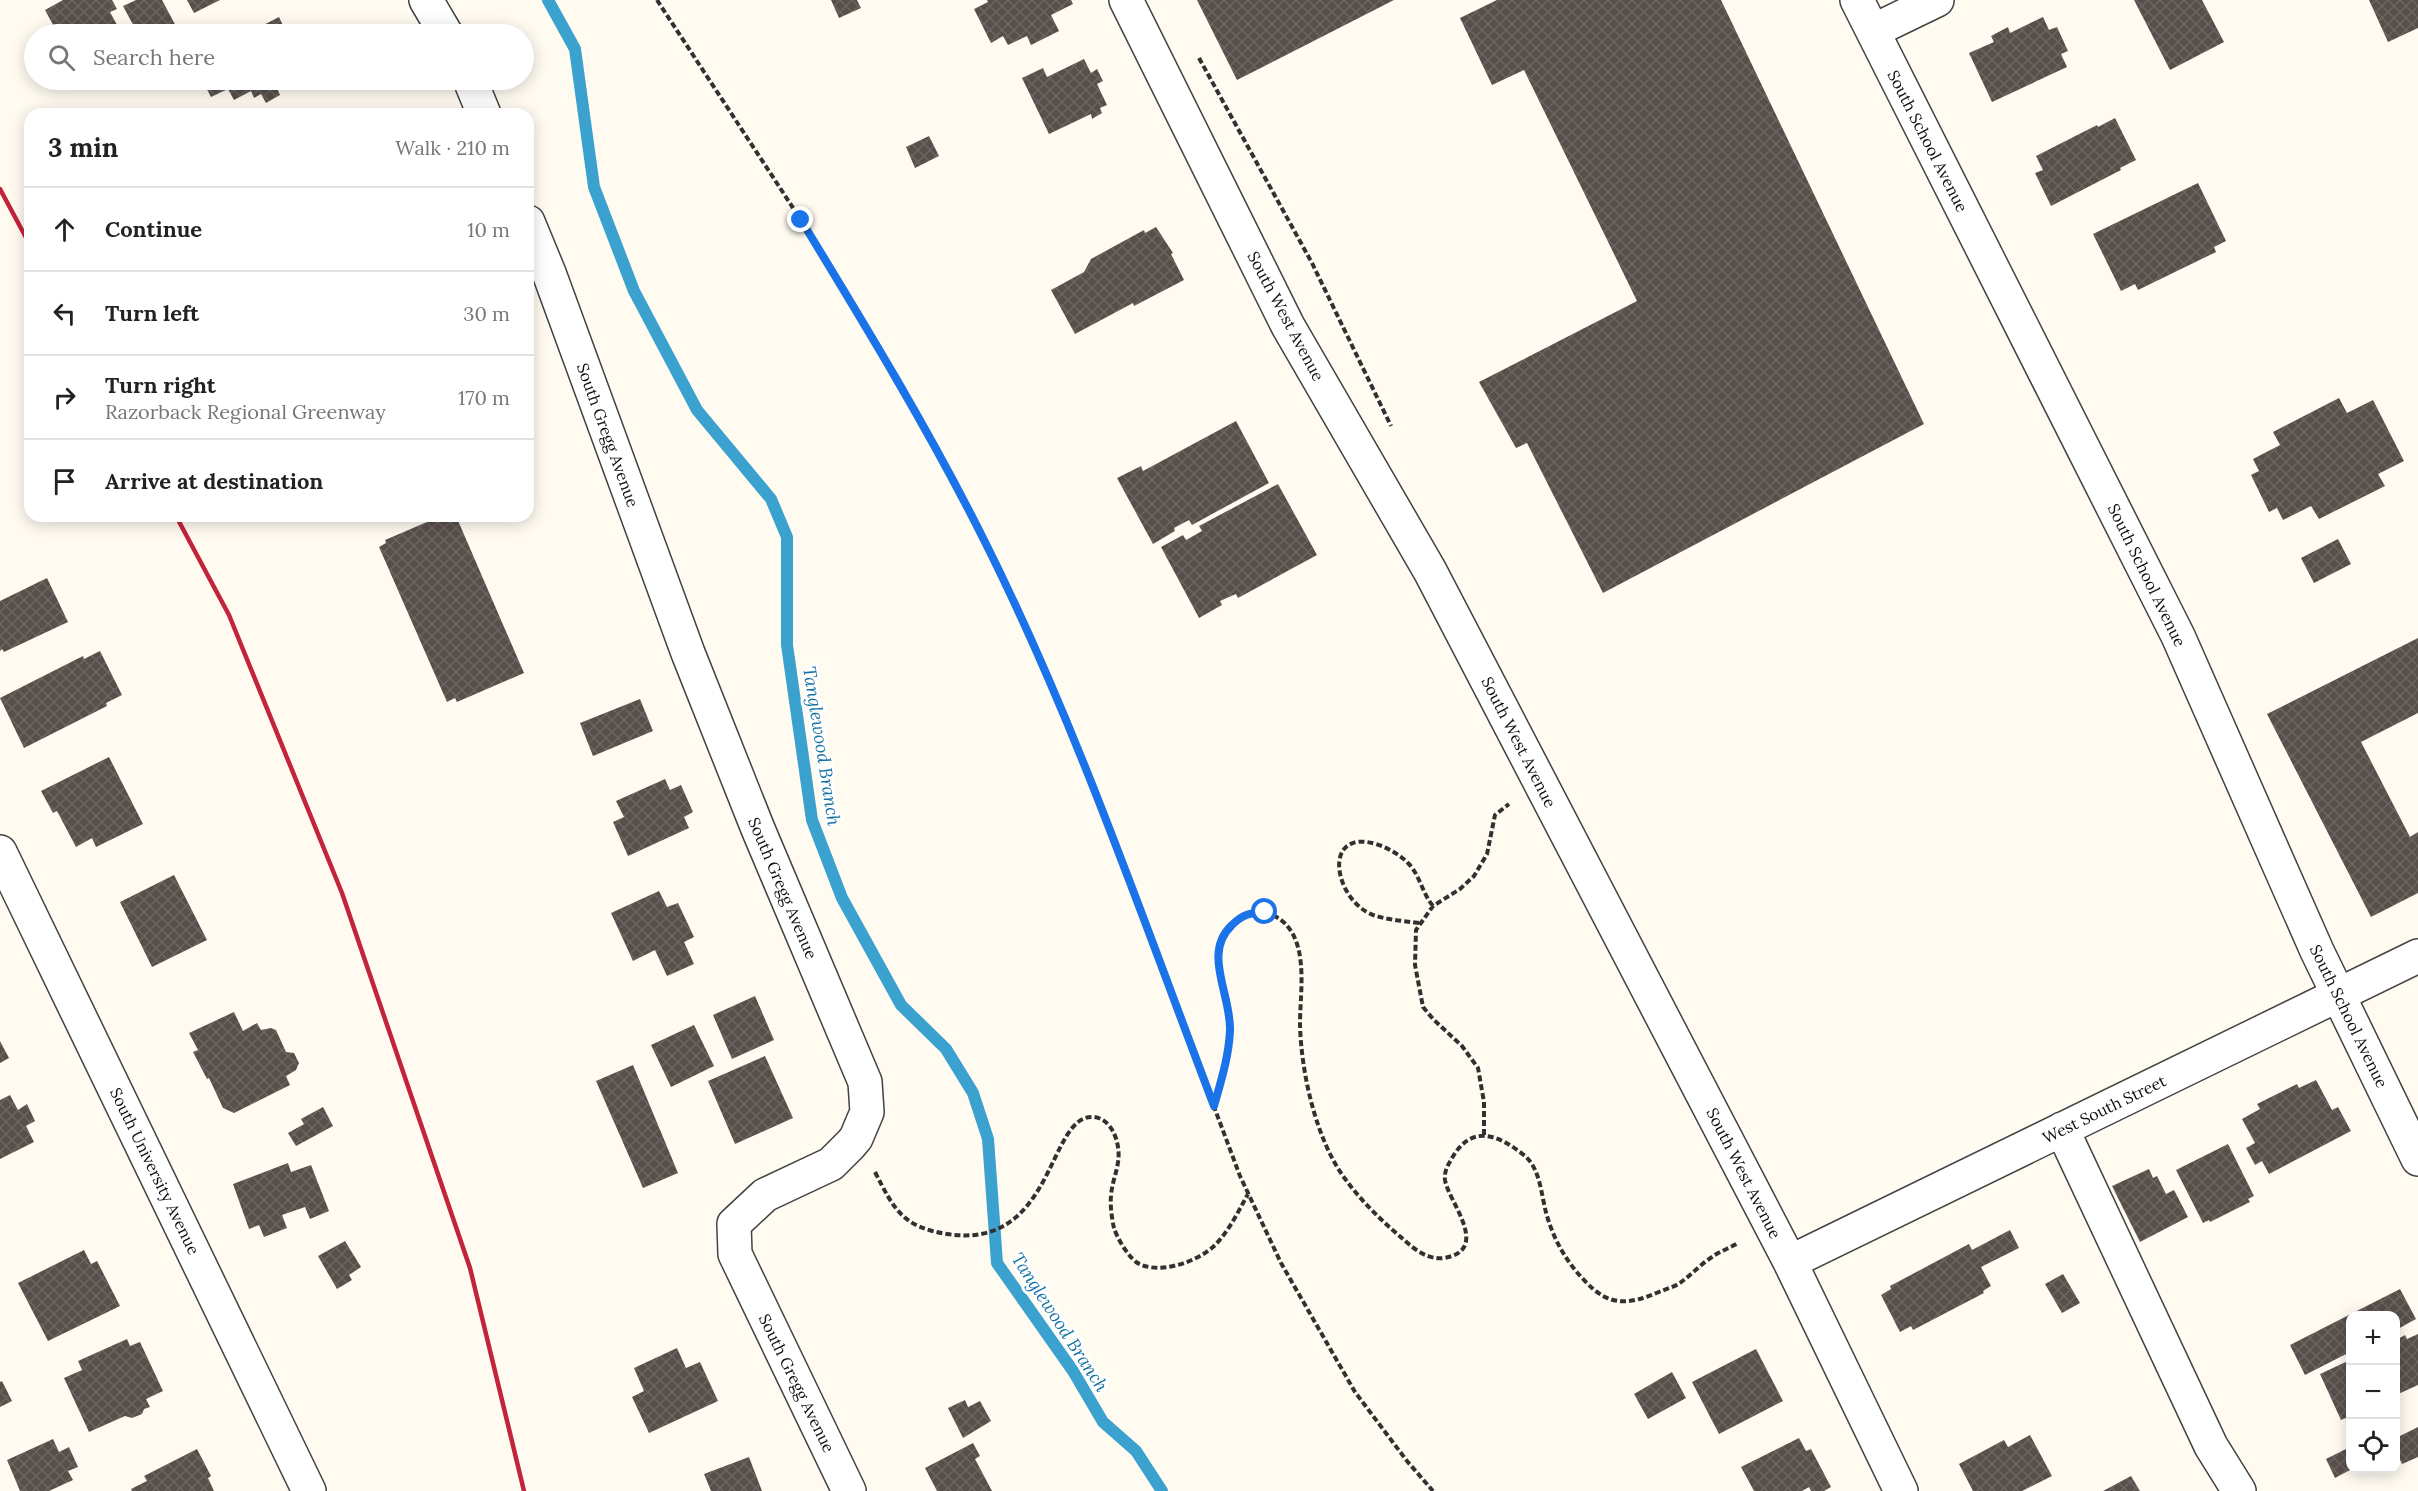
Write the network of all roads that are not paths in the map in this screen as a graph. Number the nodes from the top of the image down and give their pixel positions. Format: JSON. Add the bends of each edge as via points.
{"nodes":[{"id":1,"x":426,"y":0,"type":"edge"},
{"id":2,"x":1126,"y":0,"type":"edge"},
{"id":3,"x":1857,"y":0,"type":"edge"},
{"id":4,"x":1937,"y":0,"type":"edge"},
{"id":5,"x":440,"y":24,"type":"edge"},
{"id":6,"x":1873,"y":31,"type":"junction"},
{"id":7,"x":474,"y":90,"type":"edge"},
{"id":8,"x":482,"y":108,"type":"edge"},
{"id":9,"x":534,"y":237,"type":"edge"},
{"id":10,"x":0,"y":852,"type":"edge"},
{"id":11,"x":11,"y":902,"type":"edge"},
{"id":12,"x":2418,"y":956,"type":"edge"},
{"id":13,"x":2340,"y":995,"type":"junction"},
{"id":14,"x":2062,"y":1129,"type":"junction"},
{"id":15,"x":2418,"y":1159,"type":"edge"},
{"id":16,"x":1790,"y":1262,"type":"junction"},
{"id":17,"x":309,"y":1491,"type":"edge"},
{"id":18,"x":849,"y":1491,"type":"edge"},
{"id":19,"x":1901,"y":1491,"type":"edge"},
{"id":20,"x":2239,"y":1491,"type":"edge"}],
"edges":[{"from":1,"to":5,"type":"street"},
{"from":2,"to":16,"type":"street","name":"South West Avenue","via":[[1288,326],[1430,571]]},
{"from":3,"to":6,"type":"street","name":"South School Avenue"},
{"from":4,"to":6,"type":"street"},
{"from":6,"to":13,"type":"street","name":"South School Avenue","via":[[2178,636]]},
{"from":7,"to":8,"type":"street"},
{"from":9,"to":18,"type":"street","name":"South Gregg Avenue","via":[[688,653],[865,1082],[867,1112],[851,1144],[831,1164],[765,1195],[734,1224],[735,1254]]},
{"from":10,"to":11,"type":"street","name":"South University Avenue"},
{"from":11,"to":17,"type":"street","name":"South University Avenue"},
{"from":12,"to":13,"type":"street","name":"West South Street"},
{"from":13,"to":14,"type":"street","name":"West South Street"},
{"from":13,"to":15,"type":"street","name":"South School Avenue"},
{"from":14,"to":16,"type":"street","name":"West South Street"},
{"from":14,"to":20,"type":"street","via":[[2211,1446]]},
{"from":16,"to":19,"type":"street","name":"South West Avenue"}]}
